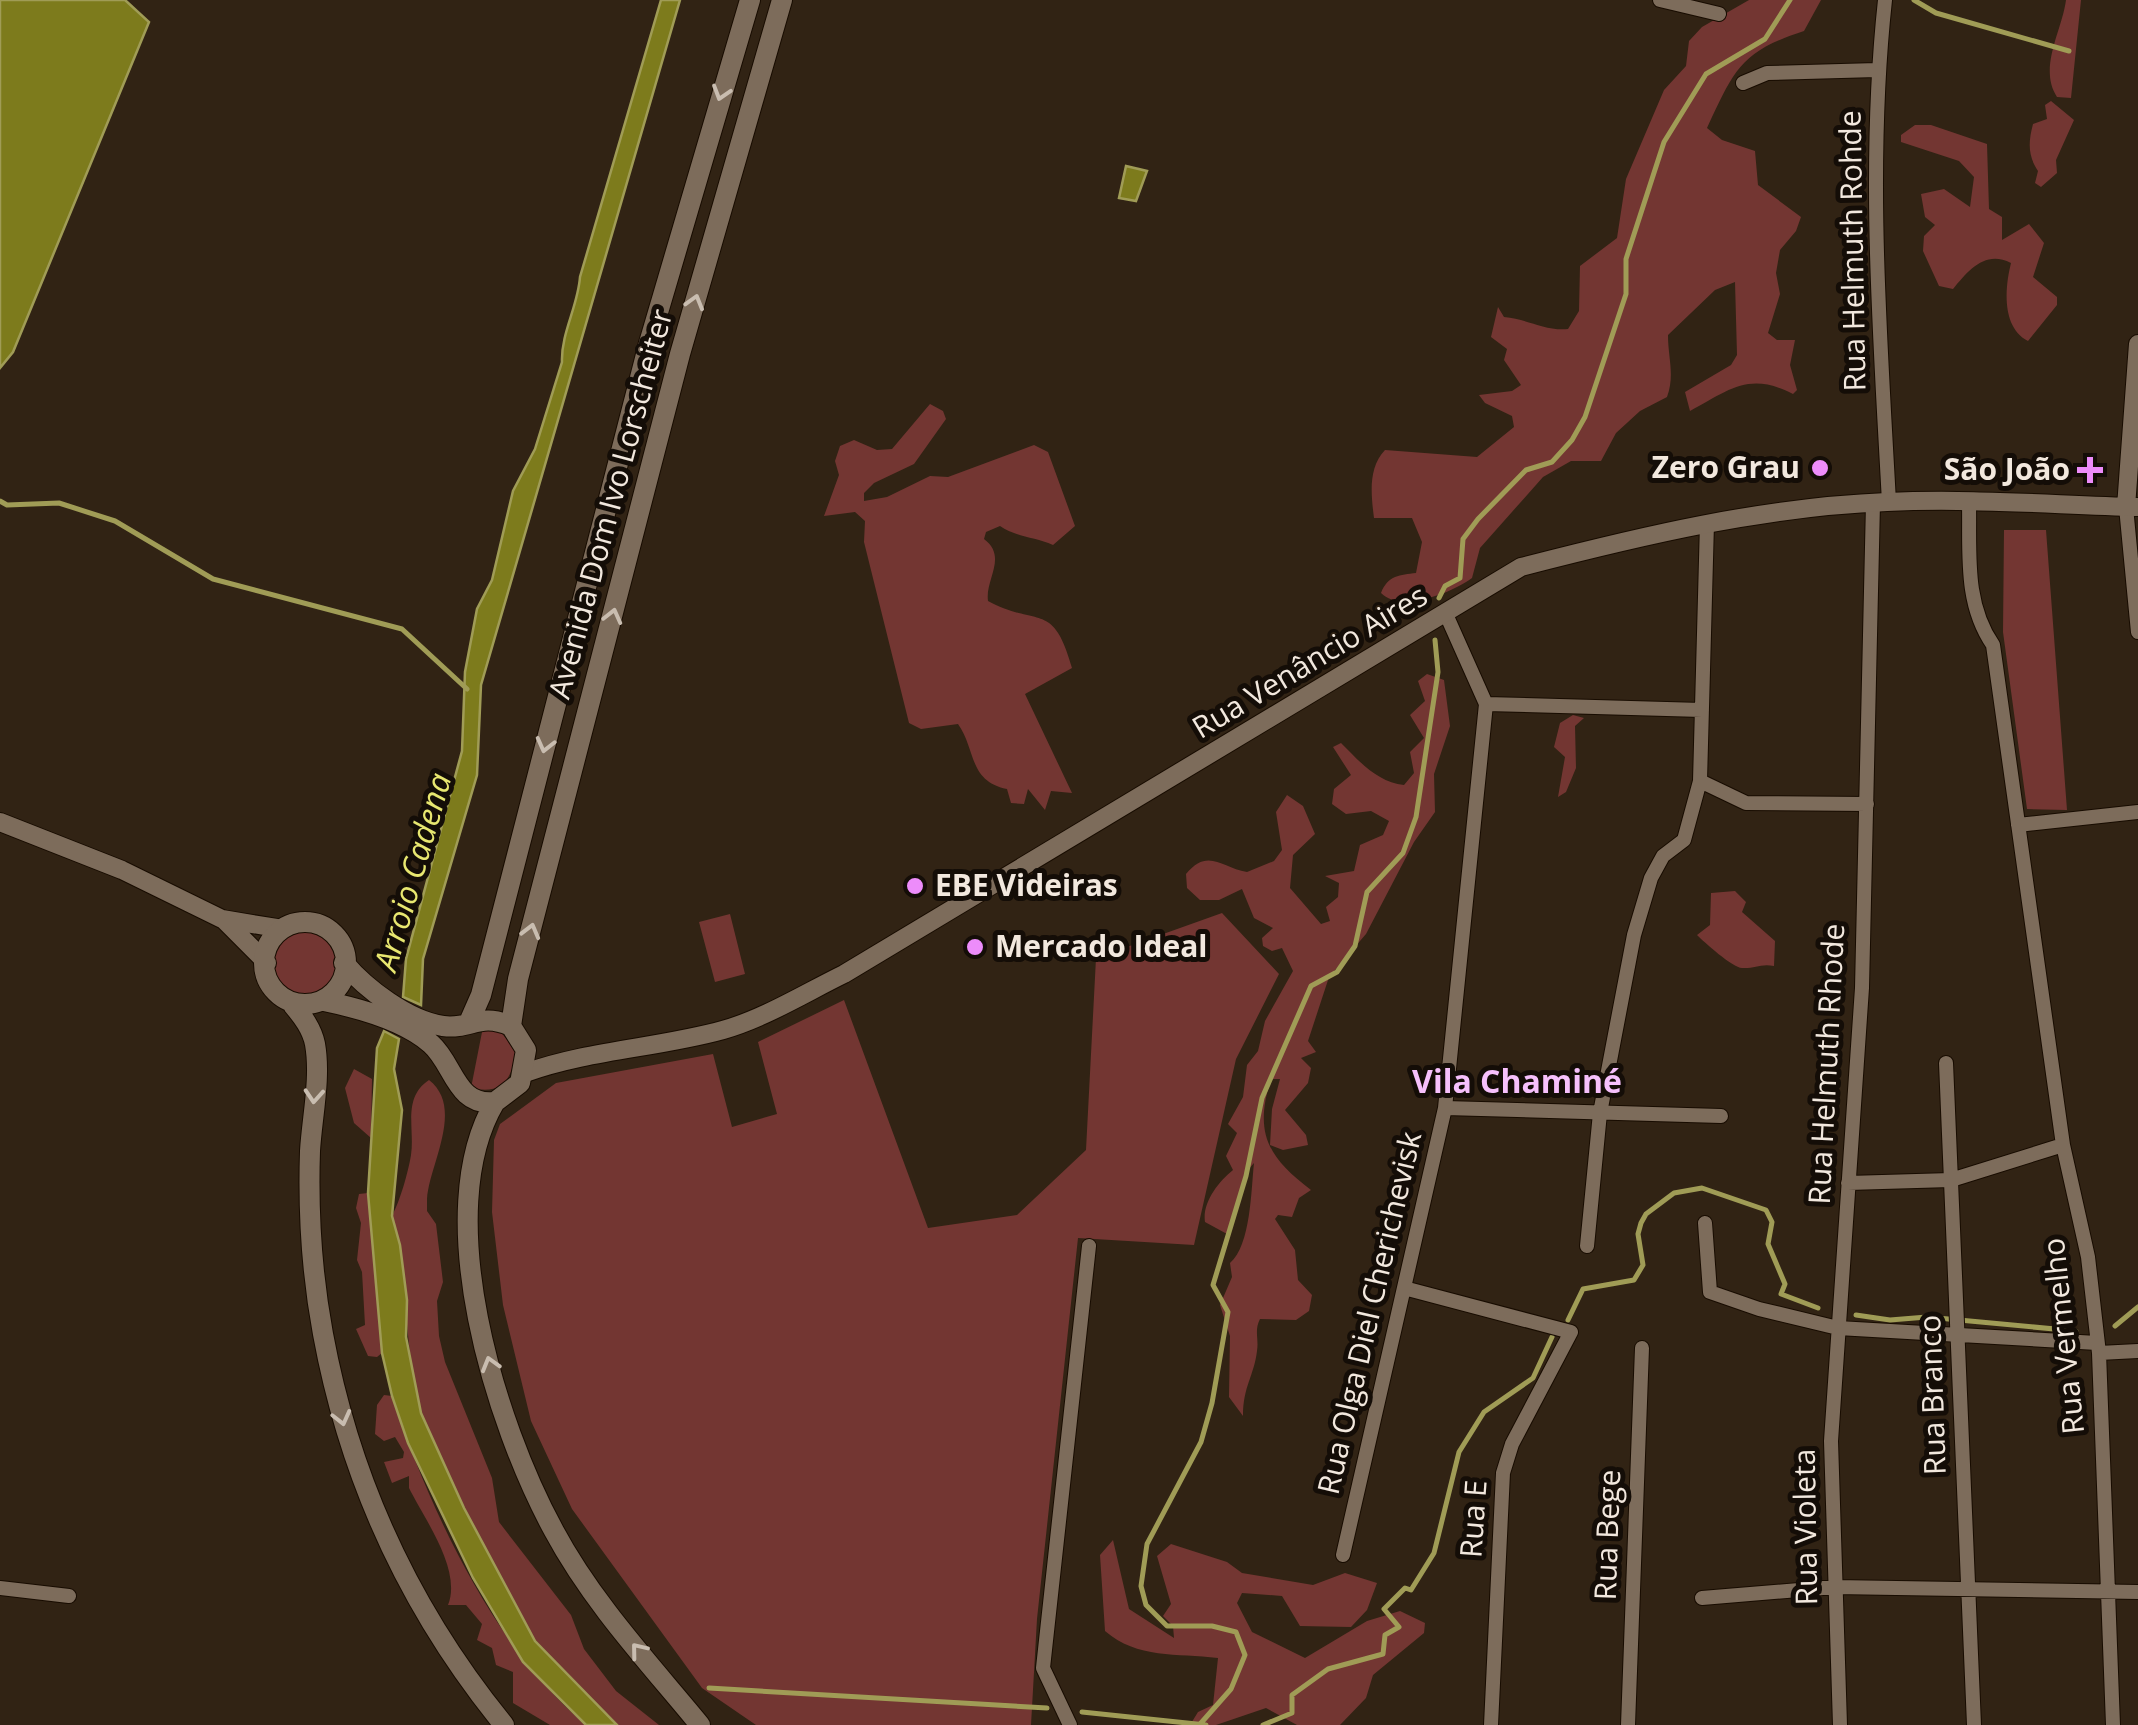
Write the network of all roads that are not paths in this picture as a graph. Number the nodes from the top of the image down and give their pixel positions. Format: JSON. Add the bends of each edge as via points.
{"nodes":[{"id":1,"x":750,"y":0,"type":"edge"},
{"id":2,"x":782,"y":0,"type":"edge"},
{"id":3,"x":1660,"y":0,"type":"edge"},
{"id":4,"x":1885,"y":0,"type":"edge"},
{"id":5,"x":1719,"y":14,"type":"dead end"},
{"id":6,"x":1878,"y":70,"type":"junction"},
{"id":7,"x":1742,"y":82,"type":"dead end"},
{"id":8,"x":2138,"y":344,"type":"edge"},
{"id":9,"x":1881,"y":502,"type":"junction"},
{"id":10,"x":1969,"y":504,"type":"junction"},
{"id":11,"x":2132,"y":507,"type":"edge"},
{"id":12,"x":1707,"y":523,"type":"junction"},
{"id":13,"x":1446,"y":612,"type":"junction"},
{"id":14,"x":2138,"y":632,"type":"edge"},
{"id":15,"x":1486,"y":704,"type":"junction"},
{"id":16,"x":1702,"y":710,"type":"junction"},
{"id":17,"x":1700,"y":781,"type":"junction"},
{"id":18,"x":1866,"y":804,"type":"junction"},
{"id":19,"x":2138,"y":812,"type":"edge"},
{"id":20,"x":0,"y":822,"type":"edge"},
{"id":21,"x":2018,"y":826,"type":"junction"},
{"id":22,"x":222,"y":918,"type":"junction"},
{"id":23,"x":283,"y":930,"type":"junction"},
{"id":24,"x":267,"y":963,"type":"junction"},
{"id":25,"x":344,"y":963,"type":"junction"},
{"id":26,"x":324,"y":1000,"type":"junction"},
{"id":27,"x":292,"y":1005,"type":"junction"},
{"id":28,"x":377,"y":1005,"type":"junction"},
{"id":29,"x":465,"y":1022,"type":"junction"},
{"id":30,"x":425,"y":1030,"type":"junction"},
{"id":31,"x":517,"y":1033,"type":"junction"},
{"id":32,"x":566,"y":1058,"type":"junction"},
{"id":33,"x":1946,"y":1063,"type":"dead end"},
{"id":34,"x":447,"y":1065,"type":"junction"},
{"id":35,"x":525,"y":1073,"type":"junction"},
{"id":36,"x":495,"y":1102,"type":"junction"},
{"id":37,"x":1445,"y":1108,"type":"junction"},
{"id":38,"x":1600,"y":1112,"type":"junction"},
{"id":39,"x":1720,"y":1116,"type":"dead end"},
{"id":40,"x":2063,"y":1145,"type":"junction"},
{"id":41,"x":1951,"y":1180,"type":"junction"},
{"id":42,"x":1848,"y":1184,"type":"junction"},
{"id":43,"x":1705,"y":1223,"type":"dead end"},
{"id":44,"x":1088,"y":1246,"type":"dead end"},
{"id":45,"x":1587,"y":1246,"type":"dead end"},
{"id":46,"x":1404,"y":1288,"type":"junction"},
{"id":47,"x":1838,"y":1328,"type":"junction"},
{"id":48,"x":1958,"y":1335,"type":"junction"},
{"id":49,"x":1642,"y":1348,"type":"dead end"},
{"id":50,"x":2098,"y":1348,"type":"junction"},
{"id":51,"x":2138,"y":1351,"type":"edge"},
{"id":52,"x":1343,"y":1555,"type":"dead end"},
{"id":53,"x":0,"y":1588,"type":"edge"},
{"id":54,"x":1834,"y":1588,"type":"junction"},
{"id":55,"x":1968,"y":1588,"type":"junction"},
{"id":56,"x":2108,"y":1591,"type":"junction"},
{"id":57,"x":2138,"y":1592,"type":"edge"},
{"id":58,"x":69,"y":1596,"type":"dead end"},
{"id":59,"x":1702,"y":1598,"type":"dead end"},
{"id":60,"x":504,"y":1725,"type":"edge"},
{"id":61,"x":700,"y":1725,"type":"edge"},
{"id":62,"x":1070,"y":1725,"type":"edge"},
{"id":63,"x":1491,"y":1725,"type":"edge"},
{"id":64,"x":1628,"y":1725,"type":"edge"},
{"id":65,"x":1840,"y":1725,"type":"edge"},
{"id":66,"x":1974,"y":1725,"type":"edge"},
{"id":67,"x":2113,"y":1725,"type":"edge"}],
"edges":[{"from":1,"to":29,"type":"main road","name":"Avenida Dom Ivo Lorscheiter","one_way":true,"via":[[649,343],[481,995]]},
{"from":31,"to":2,"type":"main road","name":"Avenida Dom Ivo Lorscheiter","one_way":true,"via":[[518,979],[680,354]]},
{"from":3,"to":5,"type":"street"},
{"from":4,"to":6,"type":"street","name":"Rua Helmuth Rohde"},
{"from":6,"to":7,"type":"street","via":[[1767,73]]},
{"from":6,"to":9,"type":"street","name":"Rua Helmuth Rohde"},
{"from":8,"to":11,"type":"street"},
{"from":9,"to":10,"type":"street","name":"Rua Venâncio Aires"},
{"from":9,"to":12,"type":"street","name":"Rua Venâncio Aires"},
{"from":9,"to":18,"type":"street","name":"Rua Helmuth Rohde"},
{"from":10,"to":11,"type":"street","name":"Rua Venâncio Aires"},
{"from":10,"to":21,"type":"street","name":"Rua Vermelho","via":[[1971,592],[1978,623],[1994,645]]},
{"from":11,"to":14,"type":"street"},
{"from":12,"to":13,"type":"street","name":"Rua Venâncio Aires","via":[[1521,567]]},
{"from":12,"to":16,"type":"street"},
{"from":13,"to":15,"type":"street","name":"Rua Olga Diel Cherichevisk"},
{"from":13,"to":32,"type":"street","name":"Rua Venâncio Aires","via":[[844,974],[730,1028]]},
{"from":15,"to":16,"type":"street"},
{"from":15,"to":37,"type":"street","name":"Rua Olga Diel Cherichevisk"},
{"from":16,"to":17,"type":"street"},
{"from":17,"to":18,"type":"street","via":[[1746,803]]},
{"from":17,"to":38,"type":"street","via":[[1684,840],[1663,856],[1651,878]]},
{"from":18,"to":42,"type":"street","name":"Rua Helmuth Rhode"},
{"from":19,"to":21,"type":"street"},
{"from":20,"to":22,"type":"street"},
{"from":21,"to":40,"type":"street","name":"Rua Vermelho"},
{"from":22,"to":23,"type":"street"},
{"from":22,"to":24,"type":"street"},
{"from":23,"to":24,"type":"main road"},
{"from":23,"to":25,"type":"main road","via":[[303,920],[324,924],[339,940]]},
{"from":24,"to":27,"type":"main road","via":[[269,981]]},
{"from":25,"to":26,"type":"main road","via":[[338,985]]},
{"from":25,"to":28,"type":"main road"},
{"from":26,"to":27,"type":"main road"},
{"from":26,"to":28,"type":"main road"},
{"from":27,"to":60,"type":"main road","one_way":true,"via":[[316,1046],[310,1170],[316,1290],[347,1438],[408,1587]]},
{"from":28,"to":30,"type":"main road"},
{"from":29,"to":30,"type":"main road"},
{"from":29,"to":31,"type":"main road","via":[[484,1017]]},
{"from":29,"to":34,"type":"main road","via":[[450,1042]]},
{"from":30,"to":34,"type":"main road"},
{"from":31,"to":32,"type":"street","name":"Rua Venâncio Aires"},
{"from":31,"to":35,"type":"main road"},
{"from":32,"to":35,"type":"street","name":"Rua Venâncio Aires"},
{"from":33,"to":41,"type":"street","name":"Rua Branco"},
{"from":34,"to":36,"type":"main road","via":[[474,1100]]},
{"from":35,"to":36,"type":"main road","via":[[513,1092]]},
{"from":61,"to":36,"type":"main road","one_way":true,"via":[[604,1607],[555,1533],[513,1437],[486,1351],[471,1254],[471,1163]]},
{"from":37,"to":38,"type":"street"},
{"from":37,"to":46,"type":"street","name":"Rua Olga Diel Cherichevisk"},
{"from":38,"to":39,"type":"street"},
{"from":38,"to":45,"type":"street"},
{"from":40,"to":41,"type":"street"},
{"from":40,"to":50,"type":"street","name":"Rua Vermelho","via":[[2088,1257]]},
{"from":41,"to":42,"type":"street"},
{"from":41,"to":48,"type":"street","name":"Rua Branco"},
{"from":42,"to":47,"type":"street","name":"Rua Helmuth Rhode"},
{"from":43,"to":47,"type":"street","via":[[1710,1292]]},
{"from":44,"to":62,"type":"street","via":[[1043,1668]]},
{"from":46,"to":52,"type":"street","name":"Rua Olga Diel Cherichevisk"},
{"from":46,"to":63,"type":"street","name":"Rua E","via":[[1571,1332],[1503,1473]]},
{"from":47,"to":48,"type":"street"},
{"from":47,"to":54,"type":"street","name":"Rua Violeta","via":[[1831,1441]]},
{"from":48,"to":50,"type":"street"},
{"from":48,"to":55,"type":"street","name":"Rua Branco"},
{"from":49,"to":64,"type":"street","name":"Rua Bege"},
{"from":50,"to":51,"type":"street"},
{"from":50,"to":56,"type":"street","name":"Rua Vermelho"},
{"from":53,"to":58,"type":"street"},
{"from":54,"to":55,"type":"street"},
{"from":54,"to":59,"type":"street"},
{"from":54,"to":65,"type":"street","name":"Rua Violeta"},
{"from":55,"to":56,"type":"street"},
{"from":55,"to":66,"type":"street","name":"Rua Branco"},
{"from":56,"to":57,"type":"street"},
{"from":56,"to":67,"type":"street","name":"Rua Vermelho"}]}
